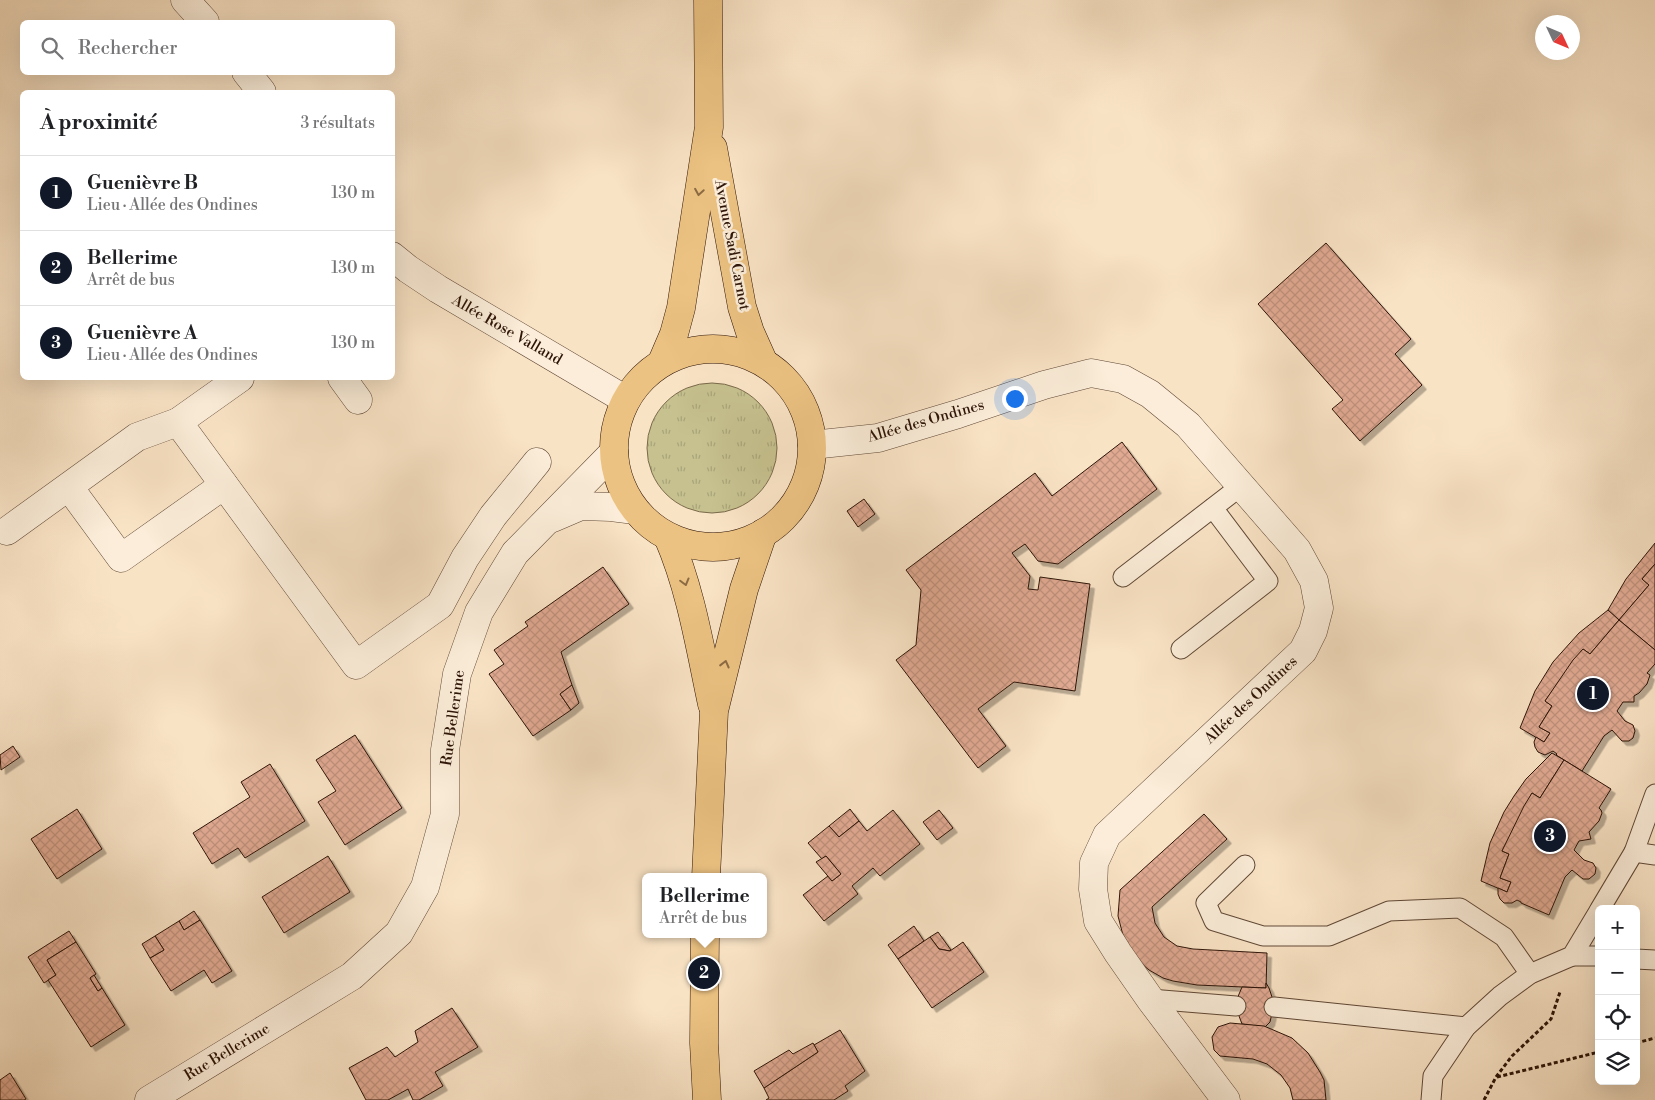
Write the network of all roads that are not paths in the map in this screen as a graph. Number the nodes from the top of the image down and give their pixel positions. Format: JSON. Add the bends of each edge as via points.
{"nodes":[{"id":1,"x":185,"y":0,"type":"edge"},
{"id":2,"x":708,"y":0,"type":"edge"},
{"id":3,"x":204,"y":20,"type":"edge"},
{"id":4,"x":248,"y":75,"type":"edge"},
{"id":5,"x":260,"y":90,"type":"edge"},
{"id":6,"x":709,"y":127,"type":"junction"},
{"id":7,"x":395,"y":258,"type":"edge"},
{"id":8,"x":763,"y":361,"type":"junction"},
{"id":9,"x":662,"y":362,"type":"junction"},
{"id":10,"x":237,"y":380,"type":"edge"},
{"id":11,"x":343,"y":380,"type":"edge"},
{"id":12,"x":358,"y":400,"type":"dead end"},
{"id":13,"x":626,"y":400,"type":"junction"},
{"id":14,"x":178,"y":422,"type":"junction"},
{"id":15,"x":812,"y":445,"type":"junction"},
{"id":16,"x":614,"y":452,"type":"junction"},
{"id":17,"x":537,"y":462,"type":"dead end"},
{"id":18,"x":224,"y":485,"type":"junction"},
{"id":19,"x":1241,"y":486,"type":"junction"},
{"id":20,"x":69,"y":487,"type":"junction"},
{"id":21,"x":1213,"y":508,"type":"junction"},
{"id":22,"x":635,"y":510,"type":"junction"},
{"id":23,"x":549,"y":519,"type":"junction"},
{"id":24,"x":7,"y":531,"type":"dead end"},
{"id":25,"x":763,"y":533,"type":"junction"},
{"id":26,"x":668,"y":537,"type":"junction"},
{"id":27,"x":1123,"y":577,"type":"dead end"},
{"id":28,"x":1181,"y":649,"type":"dead end"},
{"id":29,"x":714,"y":711,"type":"junction"},
{"id":30,"x":1655,"y":794,"type":"edge"},
{"id":31,"x":1634,"y":852,"type":"junction"},
{"id":32,"x":1655,"y":855,"type":"edge"},
{"id":33,"x":1245,"y":864,"type":"dead end"},
{"id":34,"x":706,"y":873,"type":"edge"},
{"id":35,"x":1602,"y":905,"type":"edge"},
{"id":36,"x":1595,"y":917,"type":"edge"},
{"id":37,"x":705,"y":938,"type":"edge"},
{"id":38,"x":1572,"y":956,"type":"junction"},
{"id":39,"x":1595,"y":956,"type":"edge"},
{"id":40,"x":1640,"y":959,"type":"edge"},
{"id":41,"x":1655,"y":960,"type":"edge"},
{"id":42,"x":1530,"y":974,"type":"junction"},
{"id":43,"x":1150,"y":1000,"type":"junction"},
{"id":44,"x":1236,"y":1006,"type":"dead end"},
{"id":45,"x":1274,"y":1007,"type":"dead end"},
{"id":46,"x":1466,"y":1027,"type":"junction"},
{"id":47,"x":149,"y":1100,"type":"edge"},
{"id":48,"x":707,"y":1100,"type":"edge"},
{"id":49,"x":1226,"y":1100,"type":"edge"},
{"id":50,"x":1431,"y":1100,"type":"edge"}],
"edges":[{"from":1,"to":3,"type":"street"},
{"from":2,"to":6,"type":"main road","name":"Avenue Sadi Carnot"},
{"from":4,"to":5,"type":"street"},
{"from":6,"to":8,"type":"main road","name":"Avenue Sadi Carnot","via":[[742,307]]},
{"from":6,"to":9,"type":"main road","name":"Avenue Sadi Carnot","one_way":true,"via":[[681,308]]},
{"from":7,"to":13,"type":"street","name":"Allée Rose Valland","via":[[438,289]]},
{"from":8,"to":9,"type":"main road","via":[[738,351],[712,348],[686,352]]},
{"from":8,"to":15,"type":"main road","via":[[783,376],[798,397],[808,420]]},
{"from":9,"to":13,"type":"main road","via":[[641,379]]},
{"from":10,"to":14,"type":"street"},
{"from":11,"to":12,"type":"street"},
{"from":13,"to":16,"type":"main road","via":[[616,425]]},
{"from":14,"to":18,"type":"street"},
{"from":14,"to":20,"type":"street","via":[[137,437]]},
{"from":15,"to":19,"type":"street","name":"Allée des Ondines","via":[[878,438],[1091,373],[1123,379],[1150,394],[1188,425]]},
{"from":15,"to":25,"type":"main road","via":[[809,471],[800,496],[784,517]]},
{"from":16,"to":22,"type":"main road","via":[[619,483]]},
{"from":16,"to":23,"type":"street","name":"Rue Bellerime"},
{"from":17,"to":18,"type":"street","via":[[493,516],[465,558],[440,605],[356,665]]},
{"from":18,"to":20,"type":"street","via":[[121,558]]},
{"from":19,"to":21,"type":"lane"},
{"from":19,"to":43,"type":"street","name":"Allée des Ondines","via":[[1297,550],[1314,581],[1319,608],[1303,651],[1107,835],[1094,863],[1093,889],[1098,921]]},
{"from":20,"to":24,"type":"street"},
{"from":21,"to":27,"type":"lane"},
{"from":21,"to":28,"type":"lane","via":[[1268,581]]},
{"from":22,"to":23,"type":"street","name":"Rue Bellerime","via":[[581,506]]},
{"from":22,"to":26,"type":"main road"},
{"from":23,"to":47,"type":"street","name":"Rue Bellerime","via":[[515,553],[479,612],[457,674],[445,750],[445,814],[425,887],[399,933],[352,976]]},
{"from":25,"to":26,"type":"main road","via":[[740,543],[716,547],[691,545]]},
{"from":29,"to":25,"type":"main road","one_way":true,"via":[[744,589]]},
{"from":26,"to":29,"type":"main road","one_way":true,"via":[[688,591]]},
{"from":29,"to":34,"type":"main road"},
{"from":30,"to":31,"type":"lane"},
{"from":31,"to":32,"type":"lane"},
{"from":31,"to":35,"type":"lane"},
{"from":33,"to":42,"type":"lane","via":[[1206,904],[1214,921],[1263,936],[1329,936],[1389,911],[1460,908],[1504,936]]},
{"from":36,"to":38,"type":"lane"},
{"from":37,"to":48,"type":"main road"},
{"from":38,"to":39,"type":"lane"},
{"from":38,"to":42,"type":"lane"},
{"from":40,"to":41,"type":"lane"},
{"from":42,"to":46,"type":"lane"},
{"from":43,"to":44,"type":"lane"},
{"from":43,"to":49,"type":"street","name":"Allée des Ondines"},
{"from":45,"to":46,"type":"lane"},
{"from":46,"to":50,"type":"lane","via":[[1433,1076]]}]}
